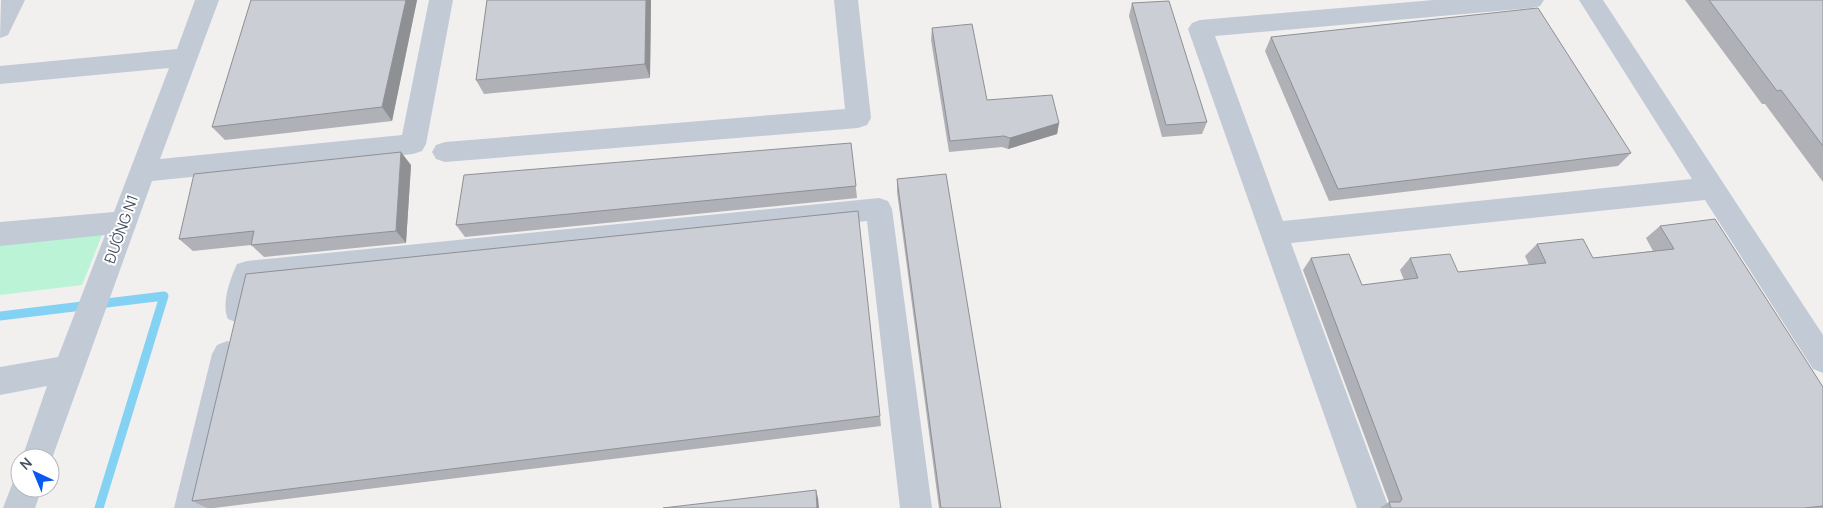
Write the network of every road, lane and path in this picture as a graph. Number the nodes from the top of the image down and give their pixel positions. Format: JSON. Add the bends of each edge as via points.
{"nodes":[{"id":1,"x":13,"y":0,"type":"edge"},
{"id":2,"x":207,"y":0,"type":"edge"},
{"id":3,"x":441,"y":0,"type":"edge"},
{"id":4,"x":846,"y":0,"type":"edge"},
{"id":5,"x":1532,"y":0,"type":"edge"},
{"id":6,"x":1591,"y":0,"type":"edge"},
{"id":7,"x":0,"y":29,"type":"edge"},
{"id":8,"x":185,"y":57,"type":"junction"},
{"id":9,"x":0,"y":76,"type":"edge"},
{"id":10,"x":445,"y":152,"type":"dead end"},
{"id":11,"x":142,"y":171,"type":"junction"},
{"id":12,"x":1713,"y":188,"type":"junction"},
{"id":13,"x":123,"y":222,"type":"junction"},
{"id":14,"x":1274,"y":233,"type":"junction"},
{"id":15,"x":0,"y":234,"type":"edge"},
{"id":16,"x":1823,"y":360,"type":"edge"},
{"id":17,"x":68,"y":369,"type":"junction"},
{"id":18,"x":0,"y":381,"type":"edge"},
{"id":19,"x":40,"y":448,"type":"edge"},
{"id":20,"x":190,"y":508,"type":"edge"},
{"id":21,"x":916,"y":508,"type":"edge"},
{"id":22,"x":1373,"y":508,"type":"edge"}],
"edges":[{"from":1,"to":7,"type":"street"},
{"from":2,"to":8,"type":"street","name":"ĐƯỜNG N1"},
{"from":3,"to":11,"type":"street","via":[[413,144]]},
{"from":4,"to":10,"type":"street","via":[[858,118]]},
{"from":5,"to":14,"type":"street","via":[[1200,29]]},
{"from":6,"to":12,"type":"street"},
{"from":8,"to":9,"type":"street"},
{"from":8,"to":11,"type":"street","name":"ĐƯỜNG N1"},
{"from":11,"to":13,"type":"street","name":"ĐƯỜNG N1"},
{"from":12,"to":14,"type":"street"},
{"from":12,"to":16,"type":"street"},
{"from":13,"to":15,"type":"street"},
{"from":13,"to":17,"type":"street","name":"ĐƯỜNG N1"},
{"from":14,"to":22,"type":"street"},
{"from":17,"to":18,"type":"street"},
{"from":17,"to":19,"type":"street","name":"ĐƯỜNG N1"},
{"from":20,"to":21,"type":"street","via":[[247,273],[879,209]]}]}
